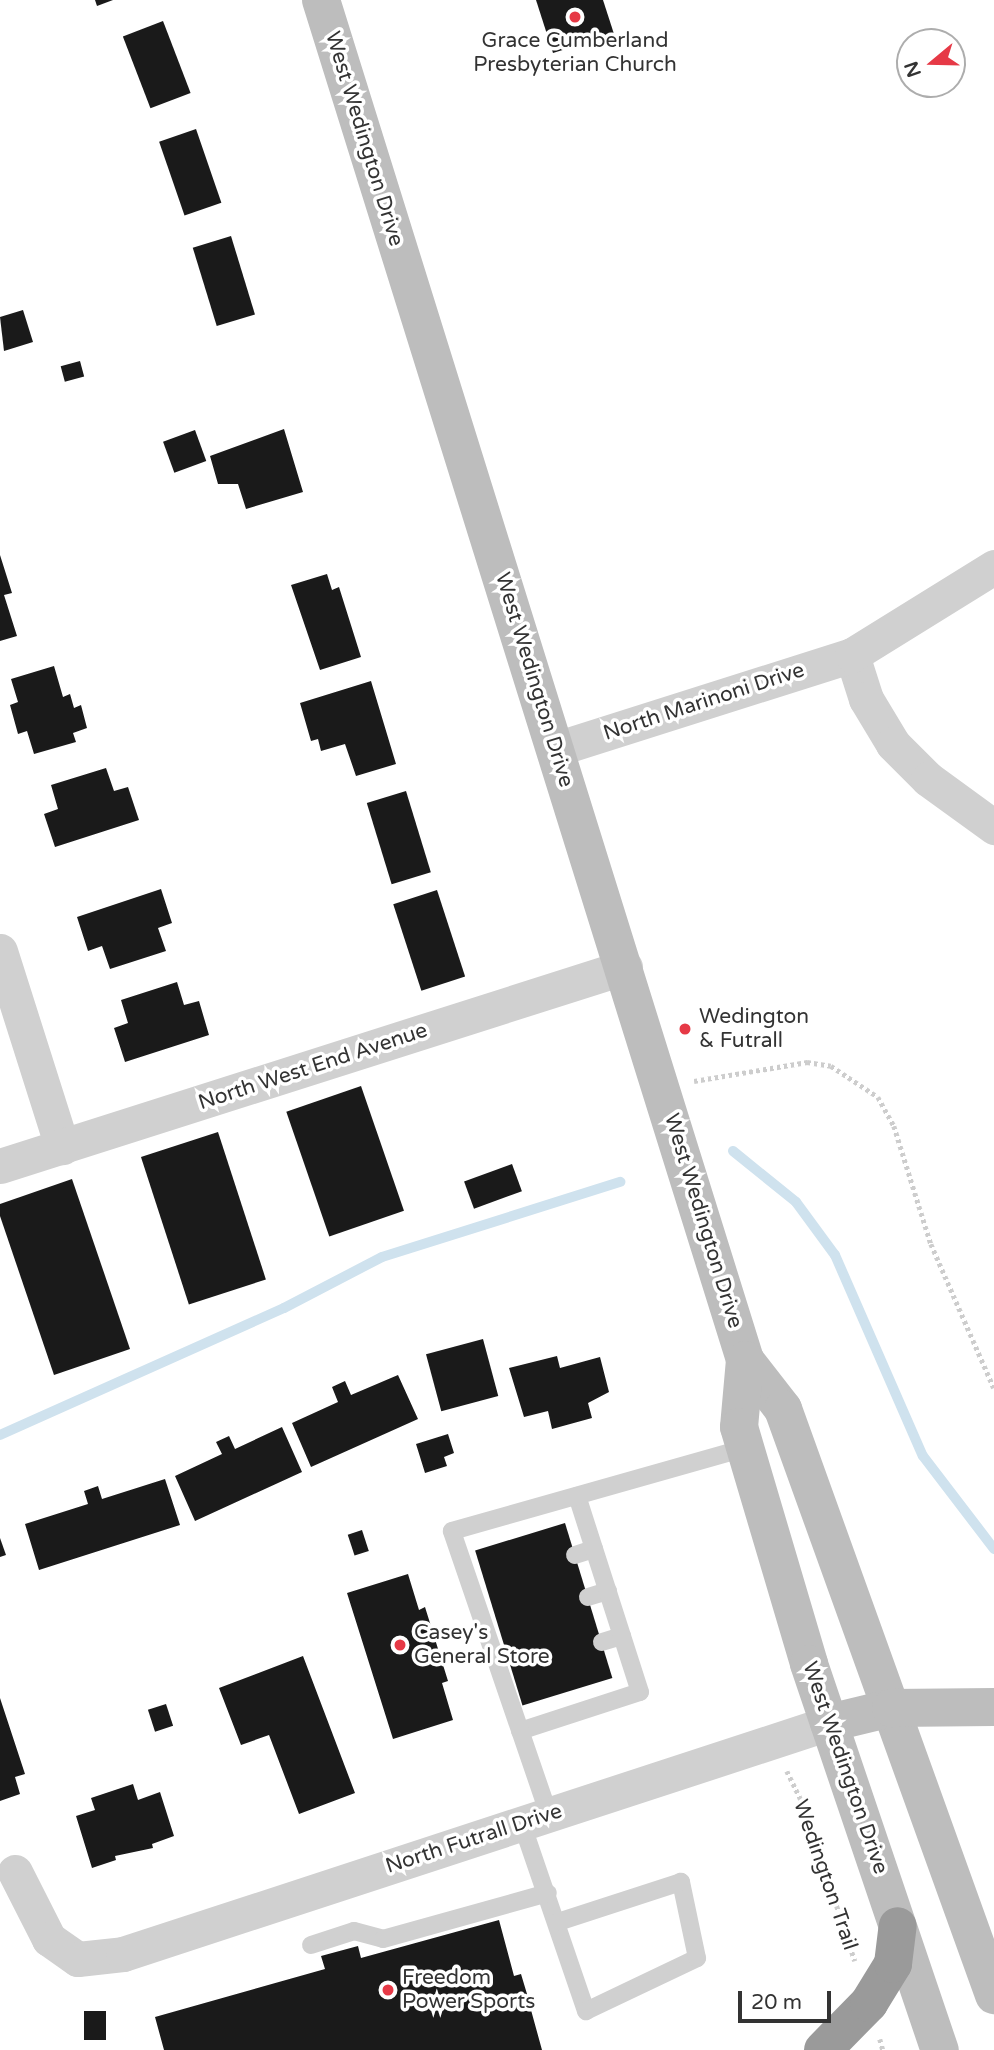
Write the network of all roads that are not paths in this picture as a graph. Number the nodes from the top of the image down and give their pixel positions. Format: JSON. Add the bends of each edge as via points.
{"nodes":[{"id":1,"x":321,"y":0,"type":"edge"},
{"id":2,"x":994,"y":567,"type":"edge"},
{"id":3,"x":852,"y":655,"type":"junction"},
{"id":4,"x":556,"y":749,"type":"junction"},
{"id":5,"x":994,"y":827,"type":"edge"},
{"id":6,"x":0,"y":951,"type":"edge"},
{"id":7,"x":625,"y":968,"type":"junction"},
{"id":8,"x":62,"y":1147,"type":"junction"},
{"id":9,"x":0,"y":1166,"type":"edge"},
{"id":10,"x":745,"y":1360,"type":"junction"},
{"id":11,"x":745,"y":1448,"type":"junction"},
{"id":12,"x":578,"y":1496,"type":"junction"},
{"id":13,"x":594,"y":1549,"type":"junction"},
{"id":14,"x":575,"y":1555,"type":"dead end"},
{"id":15,"x":608,"y":1591,"type":"junction"},
{"id":16,"x":588,"y":1597,"type":"dead end"},
{"id":17,"x":622,"y":1636,"type":"junction"},
{"id":18,"x":602,"y":1642,"type":"dead end"},
{"id":19,"x":994,"y":1707,"type":"edge"},
{"id":20,"x":891,"y":1708,"type":"junction"},
{"id":21,"x":829,"y":1723,"type":"junction"},
{"id":22,"x":520,"y":1731,"type":"junction"},
{"id":23,"x":535,"y":1819,"type":"junction"},
{"id":24,"x":7,"y":1874,"type":"edge"},
{"id":25,"x":548,"y":1893,"type":"junction"},
{"id":26,"x":558,"y":1922,"type":"junction"},
{"id":27,"x":898,"y":1926,"type":"junction"},
{"id":28,"x":311,"y":1945,"type":"dead end"},
{"id":29,"x":994,"y":1995,"type":"edge"},
{"id":30,"x":823,"y":2050,"type":"edge"},
{"id":31,"x":940,"y":2050,"type":"edge"}],
"edges":[{"from":1,"to":4,"type":"main road","name":"West Wedington Drive"},
{"from":2,"to":3,"type":"street","name":"North Marinoni Drive"},
{"from":3,"to":4,"type":"street","name":"North Marinoni Drive"},
{"from":3,"to":5,"type":"street","via":[[866,699],[893,744],[928,779]]},
{"from":4,"to":7,"type":"main road","name":"West Wedington Drive"},
{"from":6,"to":8,"type":"street"},
{"from":7,"to":8,"type":"street","name":"North West End Avenue"},
{"from":7,"to":10,"type":"main road","name":"West Wedington Drive"},
{"from":8,"to":9,"type":"street","name":"North West End Avenue"},
{"from":10,"to":11,"type":"main road","name":"West Wedington Drive","via":[[739,1427]]},
{"from":10,"to":20,"type":"main road","name":"West Wedington Drive","via":[[783,1409]]},
{"from":11,"to":12,"type":"lane"},
{"from":11,"to":21,"type":"main road","name":"West Wedington Drive"},
{"from":12,"to":13,"type":"lane"},
{"from":12,"to":22,"type":"lane","via":[[452,1531],[479,1586]]},
{"from":13,"to":14,"type":"lane"},
{"from":13,"to":15,"type":"lane"},
{"from":15,"to":16,"type":"lane"},
{"from":15,"to":17,"type":"lane"},
{"from":17,"to":18,"type":"lane"},
{"from":17,"to":22,"type":"lane","via":[[640,1692]]},
{"from":19,"to":20,"type":"main road","name":"North Futrall Drive"},
{"from":20,"to":21,"type":"main road","name":"North Futrall Drive"},
{"from":20,"to":29,"type":"main road","name":"West Wedington Drive"},
{"from":21,"to":23,"type":"street","name":"North Futrall Drive"},
{"from":21,"to":27,"type":"main road","name":"West Wedington Drive"},
{"from":22,"to":23,"type":"lane"},
{"from":23,"to":24,"type":"street","name":"North Futrall Drive","via":[[122,1954],[78,1959],[49,1939]]},
{"from":23,"to":25,"type":"lane"},
{"from":25,"to":26,"type":"lane"},
{"from":25,"to":28,"type":"lane","via":[[383,1939],[354,1931]]},
{"from":26,"to":26,"type":"lane","via":[[681,1882],[697,1958],[586,2011]]},
{"from":27,"to":30,"type":"highway","via":[[892,1964],[869,2004]]},
{"from":27,"to":31,"type":"main road","name":"West Wedington Drive"}]}
